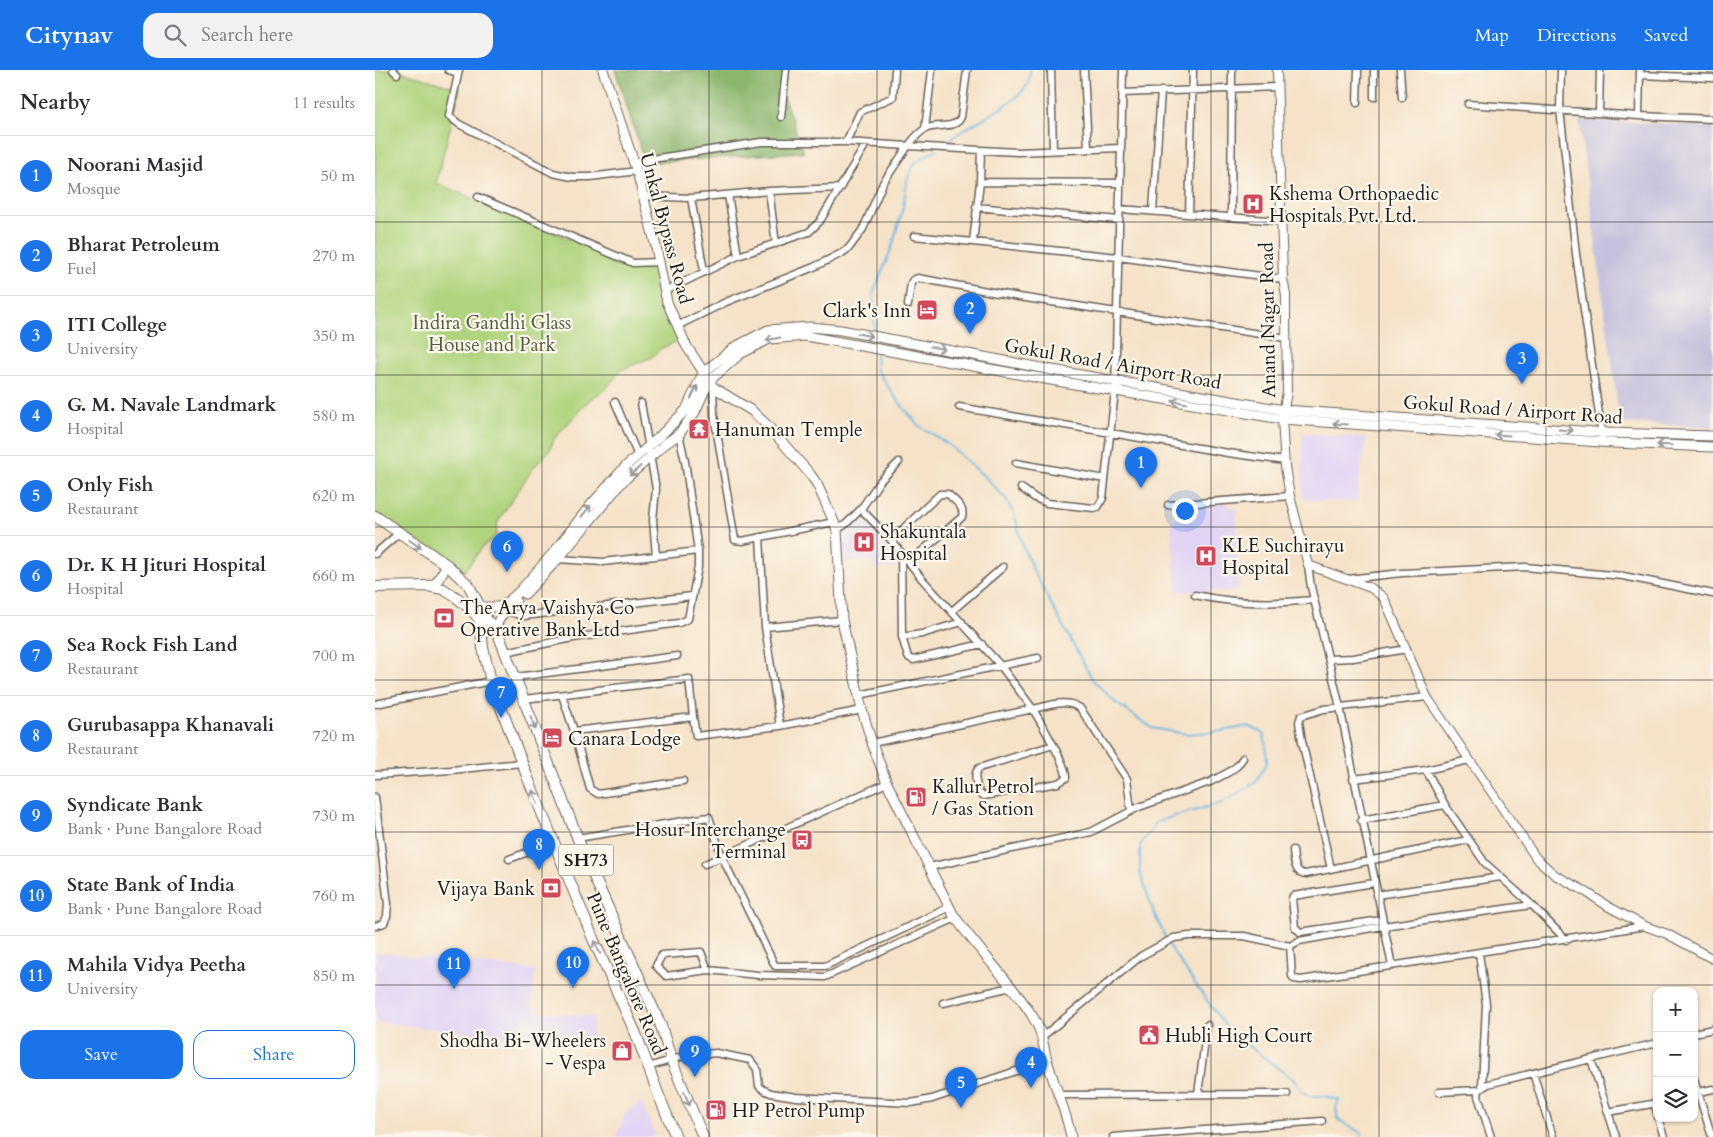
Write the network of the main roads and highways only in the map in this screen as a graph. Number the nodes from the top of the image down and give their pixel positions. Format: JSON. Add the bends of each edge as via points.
{"nodes":[{"id":1,"x":603,"y":70,"type":"edge"},
{"id":2,"x":807,"y":331,"type":"junction"},
{"id":3,"x":703,"y":373,"type":"junction"},
{"id":4,"x":711,"y":384,"type":"junction"},
{"id":5,"x":1283,"y":414,"type":"junction"},
{"id":6,"x":1713,"y":436,"type":"edge"},
{"id":7,"x":1713,"y":447,"type":"edge"},
{"id":8,"x":375,"y":516,"type":"edge"},
{"id":9,"x":447,"y":566,"type":"junction"},
{"id":10,"x":428,"y":586,"type":"junction"},
{"id":11,"x":375,"y":587,"type":"edge"},
{"id":12,"x":509,"y":606,"type":"junction"},
{"id":13,"x":480,"y":607,"type":"junction"},
{"id":14,"x":484,"y":620,"type":"junction"},
{"id":15,"x":497,"y":631,"type":"junction"},
{"id":16,"x":677,"y":1137,"type":"edge"},
{"id":17,"x":703,"y":1137,"type":"edge"},
{"id":18,"x":1071,"y":1137,"type":"edge"}],
"edges":[{"from":1,"to":3,"type":"main road","name":"Unkal Bypass Road","via":[[635,166],[667,302]]},
{"from":2,"to":3,"type":"main road","name":"Gokul Road / Airport Road","via":[[768,330],[735,347]]},
{"from":2,"to":4,"type":"main road","name":"Gokul Road / Airport Road","one_way":true,"via":[[769,339],[740,354]]},
{"from":5,"to":2,"type":"main road","name":"Gokul Road / Airport Road","one_way":true,"via":[[1115,391],[839,341]]},
{"from":2,"to":5,"type":"main road","name":"Gokul Road / Airport Road","one_way":true,"via":[[841,330]]},
{"from":3,"to":4,"type":"main road","name":"Unkal Bypass Road"},
{"from":12,"to":3,"type":"main road","name":"Gokul Road / Airport Road","one_way":true,"via":[[590,506],[686,410]]},
{"from":4,"to":12,"type":"main road","name":"Gokul Road / Airport Road","one_way":true,"via":[[679,434],[623,482],[558,559]]},
{"from":4,"to":18,"type":"main road","via":[[753,411],[813,479],[835,526],[842,620],[862,710],[887,783],[956,918],[1011,987],[1043,1036]]},
{"from":5,"to":6,"type":"main road","name":"Gokul Road / Airport Road","one_way":true},
{"from":7,"to":5,"type":"main road","name":"Gokul Road / Airport Road","one_way":true,"via":[[1603,442]]},
{"from":8,"to":9,"type":"main road","number":"SH73","one_way":true},
{"from":9,"to":10,"type":"main road","via":[[436,583]]},
{"from":9,"to":13,"type":"main road","name":"Pune Bangalore Road","number":"SH73","via":[[468,584]]},
{"from":10,"to":11,"type":"main road","name":"Pune Bangalore Road","number":"SH73"},
{"from":10,"to":14,"type":"main road","name":"Pune Bangalore Road","number":"SH73","via":[[456,597]]},
{"from":12,"to":13,"type":"main road"},
{"from":12,"to":14,"type":"main road","name":"Gokul Road / Airport Road"},
{"from":12,"to":15,"type":"main road","name":"Gokul Road / Airport Road","via":[[497,622]]},
{"from":13,"to":14,"type":"main road","name":"Pune Bangalore Road","number":"SH73"},
{"from":14,"to":15,"type":"main road","name":"Pune Bangalore Road","number":"SH73"},
{"from":16,"to":14,"type":"main road","name":"Pune Bangalore Road","number":"SH73","one_way":true,"via":[[553,843],[491,682],[483,648]]},
{"from":15,"to":17,"type":"main road","name":"Pune Bangalore Road","number":"SH73","one_way":true,"via":[[577,838],[661,1026]]}]}
